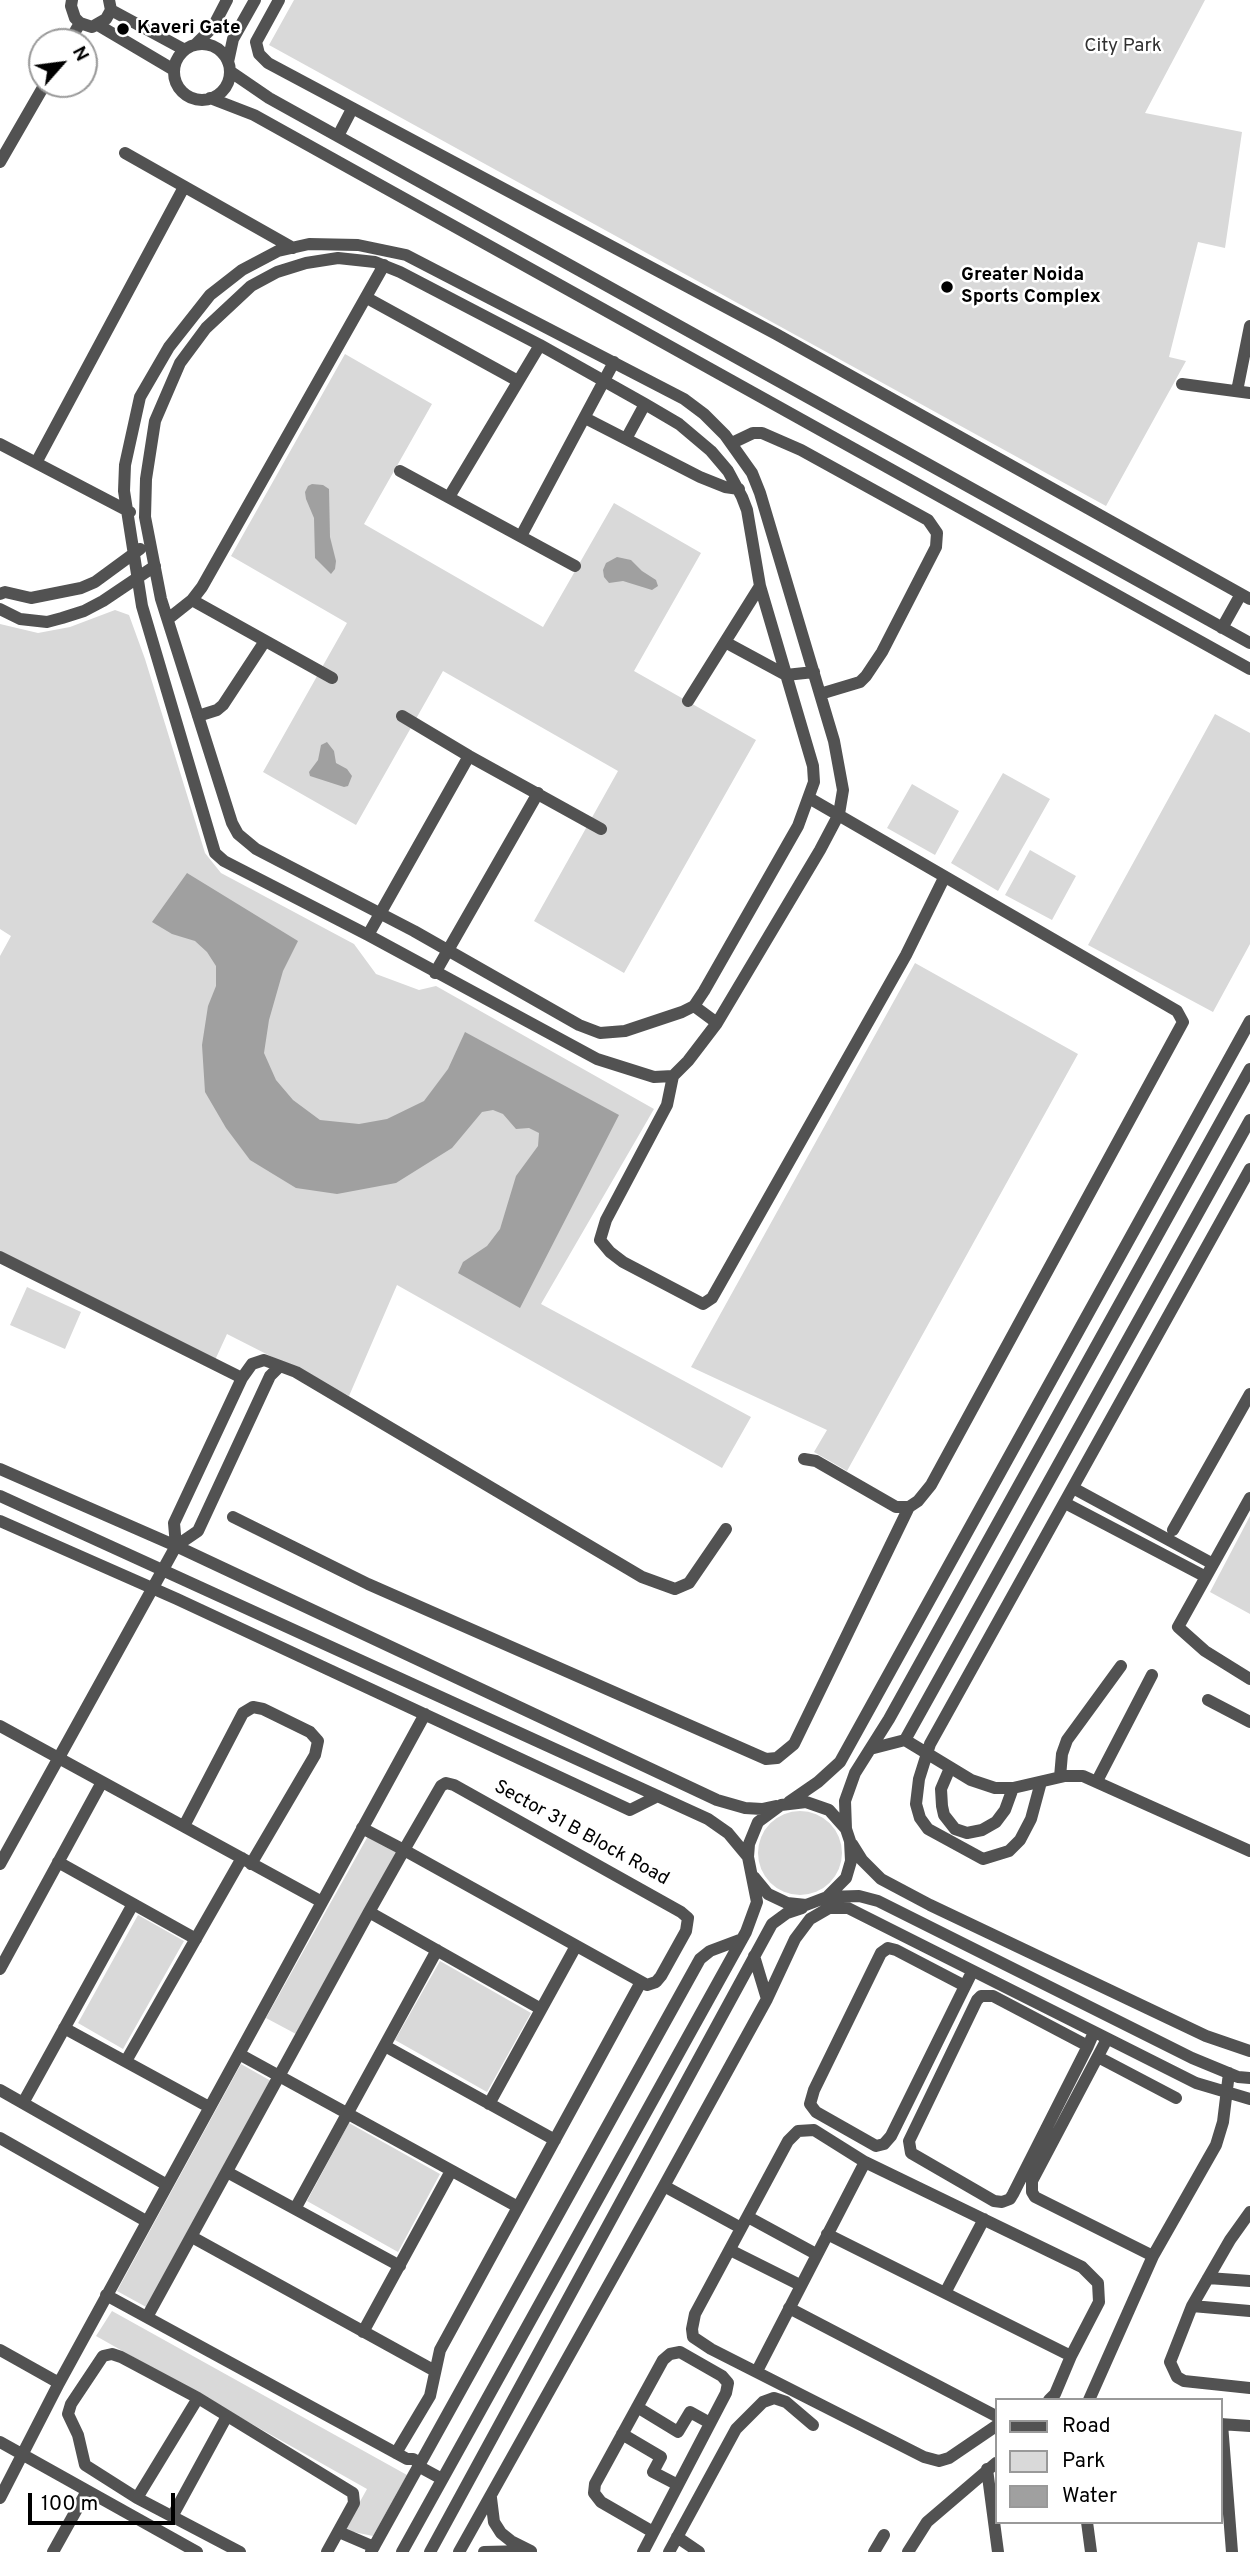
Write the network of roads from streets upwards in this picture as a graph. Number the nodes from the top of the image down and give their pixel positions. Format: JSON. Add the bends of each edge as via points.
{"nodes":[{"id":1,"x":72,"y":0,"type":"edge"},
{"id":2,"x":227,"y":0,"type":"edge"},
{"id":3,"x":255,"y":0,"type":"edge"},
{"id":4,"x":279,"y":0,"type":"edge"},
{"id":5,"x":110,"y":5,"type":"edge"},
{"id":6,"x":80,"y":23,"type":"junction"},
{"id":7,"x":98,"y":25,"type":"junction"},
{"id":8,"x":77,"y":28,"type":"edge"},
{"id":9,"x":190,"y":47,"type":"junction"},
{"id":10,"x":230,"y":67,"type":"junction"},
{"id":11,"x":174,"y":69,"type":"junction"},
{"id":12,"x":37,"y":98,"type":"edge"},
{"id":13,"x":209,"y":98,"type":"junction"},
{"id":14,"x":352,"y":109,"type":"junction"},
{"id":15,"x":338,"y":136,"type":"junction"},
{"id":16,"x":125,"y":153,"type":"dead end"},
{"id":17,"x":0,"y":162,"type":"edge"},
{"id":18,"x":184,"y":187,"type":"junction"},
{"id":19,"x":293,"y":248,"type":"junction"},
{"id":20,"x":384,"y":265,"type":"junction"},
{"id":21,"x":367,"y":298,"type":"junction"},
{"id":22,"x":1250,"y":326,"type":"edge"},
{"id":23,"x":540,"y":345,"type":"junction"},
{"id":24,"x":614,"y":362,"type":"junction"},
{"id":25,"x":518,"y":381,"type":"junction"},
{"id":26,"x":605,"y":381,"type":"junction"},
{"id":27,"x":1182,"y":384,"type":"dead end"},
{"id":28,"x":1244,"y":392,"type":"edge"},
{"id":29,"x":645,"y":404,"type":"junction"},
{"id":30,"x":585,"y":418,"type":"junction"},
{"id":31,"x":626,"y":439,"type":"junction"},
{"id":32,"x":732,"y":443,"type":"junction"},
{"id":33,"x":0,"y":444,"type":"edge"},
{"id":34,"x":37,"y":461,"type":"junction"},
{"id":35,"x":400,"y":471,"type":"dead end"},
{"id":36,"x":739,"y":489,"type":"junction"},
{"id":37,"x":449,"y":497,"type":"junction"},
{"id":38,"x":127,"y":511,"type":"junction"},
{"id":39,"x":145,"y":517,"type":"junction"},
{"id":40,"x":521,"y":536,"type":"junction"},
{"id":41,"x":150,"y":542,"type":"junction"},
{"id":42,"x":135,"y":553,"type":"junction"},
{"id":43,"x":155,"y":566,"type":"junction"},
{"id":44,"x":575,"y":566,"type":"dead end"},
{"id":45,"x":138,"y":577,"type":"junction"},
{"id":46,"x":760,"y":586,"type":"junction"},
{"id":47,"x":0,"y":594,"type":"edge"},
{"id":48,"x":1245,"y":596,"type":"edge"},
{"id":49,"x":192,"y":600,"type":"junction"},
{"id":50,"x":0,"y":609,"type":"edge"},
{"id":51,"x":168,"y":619,"type":"junction"},
{"id":52,"x":1222,"y":628,"type":"junction"},
{"id":53,"x":265,"y":641,"type":"junction"},
{"id":54,"x":725,"y":642,"type":"junction"},
{"id":55,"x":1250,"y":643,"type":"edge"},
{"id":56,"x":1250,"y":669,"type":"edge"},
{"id":57,"x":814,"y":672,"type":"junction"},
{"id":58,"x":786,"y":676,"type":"junction"},
{"id":59,"x":332,"y":678,"type":"dead end"},
{"id":60,"x":820,"y":694,"type":"junction"},
{"id":61,"x":688,"y":701,"type":"dead end"},
{"id":62,"x":198,"y":716,"type":"junction"},
{"id":63,"x":402,"y":716,"type":"dead end"},
{"id":64,"x":468,"y":756,"type":"junction"},
{"id":65,"x":538,"y":793,"type":"junction"},
{"id":66,"x":809,"y":798,"type":"junction"},
{"id":67,"x":839,"y":814,"type":"junction"},
{"id":68,"x":601,"y":829,"type":"dead end"},
{"id":69,"x":944,"y":878,"type":"junction"},
{"id":70,"x":379,"y":913,"type":"junction"},
{"id":71,"x":368,"y":935,"type":"junction"},
{"id":72,"x":447,"y":951,"type":"junction"},
{"id":73,"x":435,"y":973,"type":"junction"},
{"id":74,"x":694,"y":1006,"type":"junction"},
{"id":75,"x":1250,"y":1021,"type":"edge"},
{"id":76,"x":717,"y":1023,"type":"junction"},
{"id":77,"x":600,"y":1033,"type":"junction"},
{"id":78,"x":597,"y":1059,"type":"junction"},
{"id":79,"x":1250,"y":1069,"type":"edge"},
{"id":80,"x":673,"y":1076,"type":"junction"},
{"id":81,"x":1250,"y":1120,"type":"edge"},
{"id":82,"x":1250,"y":1169,"type":"edge"},
{"id":83,"x":0,"y":1257,"type":"edge"},
{"id":84,"x":280,"y":1366,"type":"junction"},
{"id":85,"x":242,"y":1378,"type":"junction"},
{"id":86,"x":1250,"y":1394,"type":"edge"},
{"id":87,"x":804,"y":1458,"type":"dead end"},
{"id":88,"x":0,"y":1469,"type":"edge"},
{"id":89,"x":1073,"y":1488,"type":"junction"},
{"id":90,"x":0,"y":1496,"type":"edge"},
{"id":91,"x":1250,"y":1498,"type":"edge"},
{"id":92,"x":1065,"y":1503,"type":"junction"},
{"id":93,"x":909,"y":1507,"type":"junction"},
{"id":94,"x":233,"y":1517,"type":"dead end"},
{"id":95,"x":0,"y":1521,"type":"edge"},
{"id":96,"x":726,"y":1529,"type":"dead end"},
{"id":97,"x":1173,"y":1530,"type":"dead end"},
{"id":98,"x":176,"y":1546,"type":"junction"},
{"id":99,"x":1213,"y":1564,"type":"junction"},
{"id":100,"x":162,"y":1570,"type":"junction"},
{"id":101,"x":1206,"y":1577,"type":"junction"},
{"id":102,"x":152,"y":1588,"type":"junction"},
{"id":103,"x":1121,"y":1666,"type":"dead end"},
{"id":104,"x":1152,"y":1675,"type":"dead end"},
{"id":105,"x":1250,"y":1679,"type":"edge"},
{"id":106,"x":1208,"y":1700,"type":"dead end"},
{"id":107,"x":425,"y":1714,"type":"junction"},
{"id":108,"x":1250,"y":1722,"type":"edge"},
{"id":109,"x":0,"y":1726,"type":"edge"},
{"id":110,"x":905,"y":1740,"type":"junction"},
{"id":111,"x":870,"y":1749,"type":"junction"},
{"id":112,"x":927,"y":1754,"type":"junction"},
{"id":113,"x":57,"y":1757,"type":"junction"},
{"id":114,"x":950,"y":1768,"type":"junction"},
{"id":115,"x":1060,"y":1777,"type":"junction"},
{"id":116,"x":1097,"y":1781,"type":"junction"},
{"id":117,"x":102,"y":1782,"type":"junction"},
{"id":118,"x":1041,"y":1782,"type":"junction"},
{"id":119,"x":1013,"y":1788,"type":"junction"},
{"id":120,"x":658,"y":1796,"type":"junction"},
{"id":121,"x":785,"y":1803,"type":"junction"},
{"id":122,"x":184,"y":1826,"type":"junction"},
{"id":123,"x":362,"y":1828,"type":"junction"},
{"id":124,"x":848,"y":1835,"type":"junction"},
{"id":125,"x":404,"y":1850,"type":"junction"},
{"id":126,"x":1250,"y":1852,"type":"edge"},
{"id":127,"x":748,"y":1857,"type":"junction"},
{"id":128,"x":247,"y":1861,"type":"junction"},
{"id":129,"x":58,"y":1862,"type":"junction"},
{"id":130,"x":0,"y":1864,"type":"edge"},
{"id":131,"x":754,"y":1877,"type":"junction"},
{"id":132,"x":822,"y":1900,"type":"junction"},
{"id":133,"x":322,"y":1902,"type":"junction"},
{"id":134,"x":133,"y":1904,"type":"junction"},
{"id":135,"x":369,"y":1912,"type":"junction"},
{"id":136,"x":917,"y":1921,"type":"junction"},
{"id":137,"x":196,"y":1939,"type":"junction"},
{"id":138,"x":742,"y":1939,"type":"junction"},
{"id":139,"x":576,"y":1945,"type":"junction"},
{"id":140,"x":437,"y":1951,"type":"junction"},
{"id":141,"x":754,"y":1956,"type":"junction"},
{"id":142,"x":940,"y":1956,"type":"junction"},
{"id":143,"x":0,"y":1969,"type":"edge"},
{"id":144,"x":972,"y":1972,"type":"junction"},
{"id":145,"x":641,"y":1982,"type":"junction"},
{"id":146,"x":965,"y":1986,"type":"junction"},
{"id":147,"x":767,"y":1998,"type":"junction"},
{"id":148,"x":541,"y":2009,"type":"junction"},
{"id":149,"x":64,"y":2028,"type":"junction"},
{"id":150,"x":1094,"y":2032,"type":"junction"},
{"id":151,"x":1107,"y":2039,"type":"junction"},
{"id":152,"x":384,"y":2046,"type":"junction"},
{"id":153,"x":1088,"y":2046,"type":"junction"},
{"id":154,"x":1250,"y":2051,"type":"edge"},
{"id":155,"x":239,"y":2054,"type":"junction"},
{"id":156,"x":1098,"y":2057,"type":"junction"},
{"id":157,"x":126,"y":2062,"type":"junction"},
{"id":158,"x":1229,"y":2073,"type":"junction"},
{"id":159,"x":279,"y":2076,"type":"junction"},
{"id":160,"x":1250,"y":2078,"type":"edge"},
{"id":161,"x":0,"y":2091,"type":"edge"},
{"id":162,"x":1226,"y":2093,"type":"junction"},
{"id":163,"x":1176,"y":2098,"type":"dead end"},
{"id":164,"x":1250,"y":2099,"type":"edge"},
{"id":165,"x":23,"y":2103,"type":"junction"},
{"id":166,"x":489,"y":2104,"type":"junction"},
{"id":167,"x":209,"y":2107,"type":"junction"},
{"id":168,"x":347,"y":2114,"type":"junction"},
{"id":169,"x":0,"y":2138,"type":"edge"},
{"id":170,"x":555,"y":2140,"type":"junction"},
{"id":171,"x":865,"y":2162,"type":"junction"},
{"id":172,"x":452,"y":2171,"type":"junction"},
{"id":173,"x":227,"y":2172,"type":"junction"},
{"id":174,"x":167,"y":2185,"type":"junction"},
{"id":175,"x":664,"y":2186,"type":"junction"},
{"id":176,"x":518,"y":2207,"type":"junction"},
{"id":177,"x":295,"y":2209,"type":"junction"},
{"id":178,"x":1250,"y":2213,"type":"edge"},
{"id":179,"x":149,"y":2215,"type":"junction"},
{"id":180,"x":984,"y":2219,"type":"junction"},
{"id":181,"x":744,"y":2222,"type":"junction"},
{"id":182,"x":827,"y":2234,"type":"junction"},
{"id":183,"x":192,"y":2237,"type":"junction"},
{"id":184,"x":730,"y":2250,"type":"junction"},
{"id":185,"x":816,"y":2255,"type":"junction"},
{"id":186,"x":1153,"y":2256,"type":"junction"},
{"id":187,"x":400,"y":2266,"type":"junction"},
{"id":188,"x":1208,"y":2278,"type":"junction"},
{"id":189,"x":1250,"y":2281,"type":"edge"},
{"id":190,"x":800,"y":2285,"type":"junction"},
{"id":191,"x":945,"y":2293,"type":"junction"},
{"id":192,"x":106,"y":2295,"type":"junction"},
{"id":193,"x":1192,"y":2306,"type":"junction"},
{"id":194,"x":789,"y":2308,"type":"junction"},
{"id":195,"x":1250,"y":2311,"type":"edge"},
{"id":196,"x":147,"y":2317,"type":"junction"},
{"id":197,"x":363,"y":2332,"type":"junction"},
{"id":198,"x":0,"y":2350,"type":"edge"},
{"id":199,"x":1071,"y":2356,"type":"junction"},
{"id":200,"x":435,"y":2371,"type":"junction"},
{"id":201,"x":757,"y":2371,"type":"junction"},
{"id":202,"x":59,"y":2384,"type":"junction"},
{"id":203,"x":1250,"y":2388,"type":"edge"},
{"id":204,"x":198,"y":2398,"type":"junction"},
{"id":205,"x":1051,"y":2398,"type":"edge"},
{"id":206,"x":1090,"y":2398,"type":"edge"},
{"id":207,"x":637,"y":2407,"type":"junction"},
{"id":208,"x":995,"y":2415,"type":"edge"},
{"id":209,"x":227,"y":2416,"type":"junction"},
{"id":210,"x":710,"y":2423,"type":"junction"},
{"id":211,"x":1222,"y":2424,"type":"edge"},
{"id":212,"x":813,"y":2425,"type":"dead end"},
{"id":213,"x":1250,"y":2426,"type":"edge"},
{"id":214,"x":995,"y":2427,"type":"edge"},
{"id":215,"x":622,"y":2434,"type":"junction"},
{"id":216,"x":1222,"y":2436,"type":"edge"},
{"id":217,"x":0,"y":2442,"type":"edge"},
{"id":218,"x":24,"y":2455,"type":"junction"},
{"id":219,"x":411,"y":2462,"type":"junction"},
{"id":220,"x":992,"y":2466,"type":"edge"},
{"id":221,"x":442,"y":2479,"type":"junction"},
{"id":222,"x":678,"y":2485,"type":"junction"},
{"id":223,"x":87,"y":2491,"type":"junction"},
{"id":224,"x":0,"y":2498,"type":"edge"},
{"id":225,"x":137,"y":2498,"type":"junction"},
{"id":226,"x":491,"y":2498,"type":"junction"},
{"id":227,"x":995,"y":2503,"type":"edge"},
{"id":228,"x":173,"y":2515,"type":"junction"},
{"id":229,"x":997,"y":2524,"type":"edge"},
{"id":230,"x":1087,"y":2524,"type":"edge"},
{"id":231,"x":339,"y":2532,"type":"junction"},
{"id":232,"x":653,"y":2532,"type":"junction"},
{"id":233,"x":884,"y":2535,"type":"dead end"},
{"id":234,"x":677,"y":2537,"type":"junction"},
{"id":235,"x":913,"y":2548,"type":"edge"},
{"id":236,"x":372,"y":2549,"type":"edge"},
{"id":237,"x":330,"y":2551,"type":"edge"},
{"id":238,"x":534,"y":2551,"type":"edge"},
{"id":239,"x":53,"y":2552,"type":"edge"},
{"id":240,"x":197,"y":2552,"type":"edge"},
{"id":241,"x":240,"y":2552,"type":"edge"},
{"id":242,"x":402,"y":2552,"type":"edge"},
{"id":243,"x":430,"y":2552,"type":"edge"},
{"id":244,"x":458,"y":2552,"type":"edge"},
{"id":245,"x":484,"y":2552,"type":"edge"},
{"id":246,"x":643,"y":2552,"type":"edge"},
{"id":247,"x":669,"y":2552,"type":"edge"},
{"id":248,"x":699,"y":2552,"type":"edge"},
{"id":249,"x":874,"y":2552,"type":"edge"},
{"id":250,"x":999,"y":2552,"type":"edge"},
{"id":251,"x":1091,"y":2552,"type":"edge"},
{"id":252,"x":1232,"y":2552,"type":"edge"}],
"edges":[{"from":1,"to":6,"type":"street","via":[[72,13]]},
{"from":2,"to":9,"type":"street","via":[[213,27]]},
{"from":3,"to":10,"type":"street","via":[[233,39]]},
{"from":4,"to":14,"type":"street","via":[[256,42],[258,54]]},
{"from":5,"to":7,"type":"street","via":[[106,19]]},
{"from":5,"to":9,"type":"street"},
{"from":6,"to":7,"type":"street"},
{"from":6,"to":8,"type":"street"},
{"from":7,"to":11,"type":"street"},
{"from":9,"to":10,"type":"street","via":[[216,46]]},
{"from":9,"to":11,"type":"street","via":[[181,52]]},
{"from":10,"to":13,"type":"street","via":[[227,87]]},
{"from":10,"to":15,"type":"street","via":[[268,98]]},
{"from":11,"to":13,"type":"street","via":[[178,86],[188,96]]},
{"from":12,"to":17,"type":"street"},
{"from":13,"to":56,"type":"street","via":[[254,115]]},
{"from":14,"to":15,"type":"street"},
{"from":14,"to":48,"type":"street","via":[[784,338]]},
{"from":15,"to":52,"type":"street"},
{"from":16,"to":18,"type":"street"},
{"from":18,"to":19,"type":"street"},
{"from":18,"to":34,"type":"street"},
{"from":19,"to":24,"type":"street","via":[[358,245],[406,255]]},
{"from":19,"to":38,"type":"street","via":[[242,270],[210,295],[169,347],[140,397],[125,465]]},
{"from":20,"to":21,"type":"street"},
{"from":20,"to":23,"type":"street"},
{"from":20,"to":39,"type":"street","via":[[338,258],[277,272],[251,286],[206,328],[180,363],[155,421]]},
{"from":21,"to":25,"type":"street"},
{"from":21,"to":49,"type":"street"},
{"from":22,"to":28,"type":"street"},
{"from":23,"to":25,"type":"street"},
{"from":23,"to":26,"type":"street"},
{"from":24,"to":26,"type":"street"},
{"from":24,"to":32,"type":"street","via":[[684,399]]},
{"from":25,"to":37,"type":"street"},
{"from":26,"to":29,"type":"street"},
{"from":26,"to":30,"type":"street"},
{"from":27,"to":28,"type":"street"},
{"from":29,"to":31,"type":"street"},
{"from":29,"to":36,"type":"street","via":[[711,451]]},
{"from":30,"to":31,"type":"street"},
{"from":30,"to":40,"type":"street"},
{"from":31,"to":36,"type":"street","via":[[708,481]]},
{"from":32,"to":57,"type":"street","via":[[760,493]]},
{"from":32,"to":60,"type":"street","via":[[762,433],[802,450],[928,520],[937,533],[936,547],[866,676]]},
{"from":33,"to":34,"type":"street"},
{"from":34,"to":38,"type":"street"},
{"from":35,"to":37,"type":"street"},
{"from":36,"to":46,"type":"street"},
{"from":37,"to":40,"type":"street"},
{"from":38,"to":39,"type":"street"},
{"from":38,"to":42,"type":"street"},
{"from":39,"to":41,"type":"street"},
{"from":40,"to":44,"type":"street"},
{"from":41,"to":42,"type":"street"},
{"from":41,"to":43,"type":"street"},
{"from":42,"to":45,"type":"street"},
{"from":42,"to":47,"type":"street","via":[[95,582],[66,593],[31,598]]},
{"from":43,"to":45,"type":"street"},
{"from":43,"to":51,"type":"street"},
{"from":45,"to":50,"type":"street","via":[[84,611],[47,622],[20,619]]},
{"from":45,"to":71,"type":"street","via":[[142,606],[215,853]]},
{"from":46,"to":54,"type":"street"},
{"from":46,"to":58,"type":"street"},
{"from":48,"to":52,"type":"street"},
{"from":49,"to":51,"type":"street"},
{"from":49,"to":53,"type":"street"},
{"from":51,"to":62,"type":"street"},
{"from":52,"to":55,"type":"street"},
{"from":53,"to":59,"type":"street"},
{"from":53,"to":62,"type":"street","via":[[223,705]]},
{"from":54,"to":58,"type":"street"},
{"from":54,"to":61,"type":"street"},
{"from":57,"to":58,"type":"street"},
{"from":57,"to":60,"type":"street"},
{"from":58,"to":66,"type":"street","via":[[813,766]]},
{"from":60,"to":67,"type":"street","via":[[843,790]]},
{"from":62,"to":70,"type":"street","via":[[239,834],[256,849]]},
{"from":63,"to":64,"type":"street"},
{"from":64,"to":65,"type":"street"},
{"from":64,"to":70,"type":"street"},
{"from":65,"to":68,"type":"street"},
{"from":65,"to":72,"type":"street"},
{"from":66,"to":67,"type":"street"},
{"from":66,"to":74,"type":"street","via":[[798,826]]},
{"from":67,"to":69,"type":"street"},
{"from":67,"to":76,"type":"street"},
{"from":69,"to":80,"type":"street","via":[[906,955],[719,1286],[703,1304],[623,1262],[600,1240],[606,1220],[667,1105]]},
{"from":69,"to":93,"type":"street","via":[[1177,1011],[1183,1021],[932,1485]]},
{"from":70,"to":71,"type":"street"},
{"from":70,"to":72,"type":"street"},
{"from":71,"to":73,"type":"street"},
{"from":72,"to":73,"type":"street"},
{"from":72,"to":77,"type":"street"},
{"from":73,"to":78,"type":"street"},
{"from":74,"to":76,"type":"street"},
{"from":74,"to":77,"type":"street","via":[[654,1023]]},
{"from":75,"to":121,"type":"street","via":[[840,1762]]},
{"from":76,"to":80,"type":"street"},
{"from":77,"to":78,"type":"street"},
{"from":78,"to":80,"type":"street","via":[[654,1077]]},
{"from":79,"to":111,"type":"street"},
{"from":81,"to":110,"type":"street"},
{"from":82,"to":89,"type":"street"},
{"from":83,"to":85,"type":"street"},
{"from":84,"to":85,"type":"street","via":[[258,1361]]},
{"from":84,"to":96,"type":"street","via":[[642,1577],[675,1589],[689,1583]]},
{"from":84,"to":98,"type":"street","via":[[270,1376],[198,1531]]},
{"from":85,"to":98,"type":"street","via":[[174,1523]]},
{"from":86,"to":97,"type":"street"},
{"from":87,"to":93,"type":"street","via":[[896,1507]]},
{"from":88,"to":98,"type":"street"},
{"from":89,"to":92,"type":"street"},
{"from":89,"to":99,"type":"street"},
{"from":90,"to":100,"type":"street"},
{"from":91,"to":99,"type":"street"},
{"from":92,"to":101,"type":"street"},
{"from":92,"to":112,"type":"street"},
{"from":93,"to":94,"type":"street","via":[[794,1744],[777,1758],[766,1759],[368,1584]]},
{"from":95,"to":102,"type":"street"},
{"from":98,"to":100,"type":"street"},
{"from":98,"to":121,"type":"street","via":[[717,1800],[762,1809]]},
{"from":99,"to":101,"type":"street"},
{"from":100,"to":102,"type":"street"},
{"from":100,"to":120,"type":"street"},
{"from":101,"to":105,"type":"street","via":[[1178,1627],[1205,1651]]},
{"from":102,"to":107,"type":"street"},
{"from":102,"to":113,"type":"street"},
{"from":103,"to":115,"type":"street","via":[[1067,1740]]},
{"from":104,"to":116,"type":"street"},
{"from":106,"to":108,"type":"street"},
{"from":107,"to":120,"type":"street","via":[[630,1810]]},
{"from":107,"to":123,"type":"street"},
{"from":109,"to":113,"type":"street"},
{"from":110,"to":111,"type":"street"},
{"from":110,"to":112,"type":"street"},
{"from":111,"to":124,"type":"street","via":[[845,1801]]},
{"from":112,"to":114,"type":"street"},
{"from":112,"to":118,"type":"street","via":[[916,1804],[920,1818],[928,1829],[983,1858],[1009,1851],[1020,1840]]},
{"from":113,"to":117,"type":"street"},
{"from":113,"to":130,"type":"street"},
{"from":114,"to":119,"type":"street","via":[[995,1788]]},
{"from":114,"to":119,"type":"street","via":[[942,1789],[944,1815],[955,1829],[967,1833],[996,1822]]},
{"from":115,"to":116,"type":"street"},
{"from":115,"to":118,"type":"street"},
{"from":116,"to":126,"type":"street"},
{"from":117,"to":122,"type":"street"},
{"from":117,"to":129,"type":"street"},
{"from":118,"to":119,"type":"street"},
{"from":120,"to":127,"type":"street","via":[[718,1826]]},
{"from":121,"to":124,"type":"street","via":[[806,1802],[829,1810]]},
{"from":121,"to":127,"type":"street","via":[[758,1822]]},
{"from":122,"to":128,"type":"street"},
{"from":122,"to":128,"type":"street","via":[[243,1713],[253,1707],[263,1709],[310,1732],[318,1741],[315,1755]]},
{"from":123,"to":125,"type":"street"},
{"from":123,"to":133,"type":"street"},
{"from":124,"to":132,"type":"street","via":[[851,1861],[845,1878]]},
{"from":124,"to":154,"type":"street","via":[[862,1860],[881,1879],[1206,2036]]},
{"from":125,"to":135,"type":"street","name":"Sector 31 B Block Road"},
{"from":125,"to":139,"type":"street"},
{"from":125,"to":145,"type":"street","name":"Sector 31 B Block Road","via":[[441,1786],[454,1785],[688,1918],[686,1931],[661,1976],[653,1984]]},
{"from":127,"to":131,"type":"street"},
{"from":128,"to":133,"type":"street"},
{"from":128,"to":137,"type":"street"},
{"from":129,"to":134,"type":"street"},
{"from":129,"to":143,"type":"street"},
{"from":131,"to":132,"type":"street","via":[[768,1894],[787,1903],[806,1905]]},
{"from":131,"to":138,"type":"street","via":[[757,1902]]},
{"from":132,"to":136,"type":"street","via":[[859,1896]]},
{"from":132,"to":141,"type":"street","via":[[772,1924]]},
{"from":133,"to":155,"type":"street"},
{"from":134,"to":137,"type":"street"},
{"from":134,"to":149,"type":"street"},
{"from":135,"to":140,"type":"street"},
{"from":135,"to":159,"type":"street","name":"Sector 31 B Block Road"},
{"from":136,"to":142,"type":"street"},
{"from":136,"to":158,"type":"street"},
{"from":137,"to":157,"type":"street"},
{"from":138,"to":219,"type":"street","via":[[700,1959]]},
{"from":138,"to":221,"type":"street"},
{"from":139,"to":145,"type":"street"},
{"from":139,"to":148,"type":"street"},
{"from":140,"to":148,"type":"street"},
{"from":140,"to":152,"type":"street"},
{"from":141,"to":147,"type":"street"},
{"from":141,"to":243,"type":"street"},
{"from":142,"to":144,"type":"street"},
{"from":142,"to":147,"type":"street","via":[[848,1908],[829,1908],[810,1919],[795,1939]]},
{"from":144,"to":146,"type":"street"},
{"from":144,"to":150,"type":"street"},
{"from":145,"to":170,"type":"street","name":"Sector 31 B Block Road"},
{"from":146,"to":146,"type":"street","via":[[884,2144],[876,2146],[810,2104],[881,1953],[888,1948],[897,1950]]},
{"from":147,"to":175,"type":"street"},
{"from":148,"to":166,"type":"street"},
{"from":149,"to":157,"type":"street"},
{"from":149,"to":165,"type":"street"},
{"from":150,"to":151,"type":"street"},
{"from":150,"to":153,"type":"street"},
{"from":151,"to":156,"type":"street"},
{"from":151,"to":162,"type":"street"},
{"from":152,"to":166,"type":"street"},
{"from":152,"to":168,"type":"street"},
{"from":153,"to":153,"type":"street","via":[[1010,2199],[994,2202],[911,2153],[909,2141],[981,1996],[993,1996]]},
{"from":155,"to":159,"type":"street"},
{"from":155,"to":167,"type":"street"},
{"from":156,"to":163,"type":"street"},
{"from":156,"to":186,"type":"street","via":[[1032,2181],[1032,2192]]},
{"from":157,"to":167,"type":"street"},
{"from":158,"to":160,"type":"street"},
{"from":158,"to":162,"type":"street"},
{"from":159,"to":168,"type":"street"},
{"from":159,"to":173,"type":"street","name":"Sector 31 B Block Road"},
{"from":161,"to":165,"type":"street"},
{"from":162,"to":164,"type":"street"},
{"from":162,"to":186,"type":"street","via":[[1216,2144]]},
{"from":165,"to":174,"type":"street"},
{"from":166,"to":170,"type":"street"},
{"from":167,"to":174,"type":"street"},
{"from":168,"to":172,"type":"street"},
{"from":168,"to":177,"type":"street"},
{"from":169,"to":179,"type":"street"},
{"from":170,"to":176,"type":"street","name":"Sector 31 B Block Road"},
{"from":171,"to":180,"type":"street"},
{"from":171,"to":181,"type":"street","via":[[814,2130],[798,2131]]},
{"from":171,"to":182,"type":"street"},
{"from":172,"to":176,"type":"street"},
{"from":172,"to":187,"type":"street"},
{"from":173,"to":177,"type":"street"},
{"from":173,"to":183,"type":"street","name":"Sector 31 B Block Road"},
{"from":174,"to":179,"type":"street"},
{"from":175,"to":181,"type":"street"},
{"from":175,"to":226,"type":"street"},
{"from":176,"to":200,"type":"street","name":"Sector 31 B Block Road","via":[[440,2350]]},
{"from":177,"to":187,"type":"street"},
{"from":178,"to":188,"type":"street"},
{"from":179,"to":192,"type":"street"},
{"from":180,"to":191,"type":"street"},
{"from":180,"to":199,"type":"street","via":[[1082,2267],[1098,2283],[1099,2302]]},
{"from":181,"to":184,"type":"street"},
{"from":181,"to":185,"type":"street"},
{"from":182,"to":185,"type":"street"},
{"from":182,"to":191,"type":"street"},
{"from":183,"to":196,"type":"street","name":"Sector 31 B Block Road"},
{"from":183,"to":197,"type":"street"},
{"from":184,"to":190,"type":"street"},
{"from":184,"to":201,"type":"street","via":[[695,2314],[693,2337]]},
{"from":185,"to":190,"type":"street"},
{"from":186,"to":206,"type":"street"},
{"from":187,"to":197,"type":"street"},
{"from":188,"to":189,"type":"street"},
{"from":188,"to":193,"type":"street"},
{"from":190,"to":194,"type":"street"},
{"from":191,"to":199,"type":"street"},
{"from":192,"to":196,"type":"street"},
{"from":192,"to":202,"type":"street"},
{"from":193,"to":195,"type":"street"},
{"from":193,"to":203,"type":"street","via":[[1171,2355],[1177,2377]]},
{"from":194,"to":201,"type":"street"},
{"from":194,"to":208,"type":"street"},
{"from":196,"to":219,"type":"street"},
{"from":197,"to":200,"type":"street"},
{"from":198,"to":202,"type":"street"},
{"from":199,"to":205,"type":"street"},
{"from":200,"to":219,"type":"street","name":"Sector 31 B Block Road"},
{"from":201,"to":214,"type":"street","via":[[939,2461]]},
{"from":202,"to":218,"type":"street"},
{"from":204,"to":209,"type":"street"},
{"from":204,"to":225,"type":"street"},
{"from":204,"to":225,"type":"street","via":[[111,2354],[103,2356],[71,2404],[68,2414],[85,2465]]},
{"from":207,"to":210,"type":"street","via":[[678,2432],[690,2412]]},
{"from":207,"to":210,"type":"street","via":[[663,2360],[680,2352],[728,2383]]},
{"from":207,"to":215,"type":"street"},
{"from":209,"to":228,"type":"street"},
{"from":209,"to":231,"type":"street","via":[[353,2493],[354,2503]]},
{"from":210,"to":222,"type":"street"},
{"from":211,"to":213,"type":"street"},
{"from":212,"to":234,"type":"street","via":[[786,2402],[763,2402],[736,2429]]},
{"from":215,"to":222,"type":"street","via":[[661,2457],[653,2472]]},
{"from":215,"to":232,"type":"street","via":[[594,2493],[601,2502]]},
{"from":216,"to":252,"type":"street"},
{"from":217,"to":218,"type":"street"},
{"from":218,"to":223,"type":"street"},
{"from":218,"to":224,"type":"street"},
{"from":219,"to":221,"type":"street"},
{"from":219,"to":236,"type":"street"},
{"from":220,"to":227,"type":"street"},
{"from":220,"to":235,"type":"street","via":[[926,2522]]},
{"from":221,"to":242,"type":"street"},
{"from":222,"to":232,"type":"street"},
{"from":223,"to":239,"type":"street"},
{"from":223,"to":240,"type":"street"},
{"from":225,"to":228,"type":"street"},
{"from":226,"to":238,"type":"street","via":[[494,2522],[501,2533]]},
{"from":226,"to":244,"type":"street"},
{"from":228,"to":241,"type":"street"},
{"from":229,"to":250,"type":"street"},
{"from":230,"to":251,"type":"street"},
{"from":231,"to":236,"type":"street"},
{"from":231,"to":237,"type":"street"},
{"from":232,"to":246,"type":"street"},
{"from":233,"to":249,"type":"street"},
{"from":234,"to":247,"type":"street"},
{"from":234,"to":248,"type":"street"},
{"from":238,"to":245,"type":"street"}]}
